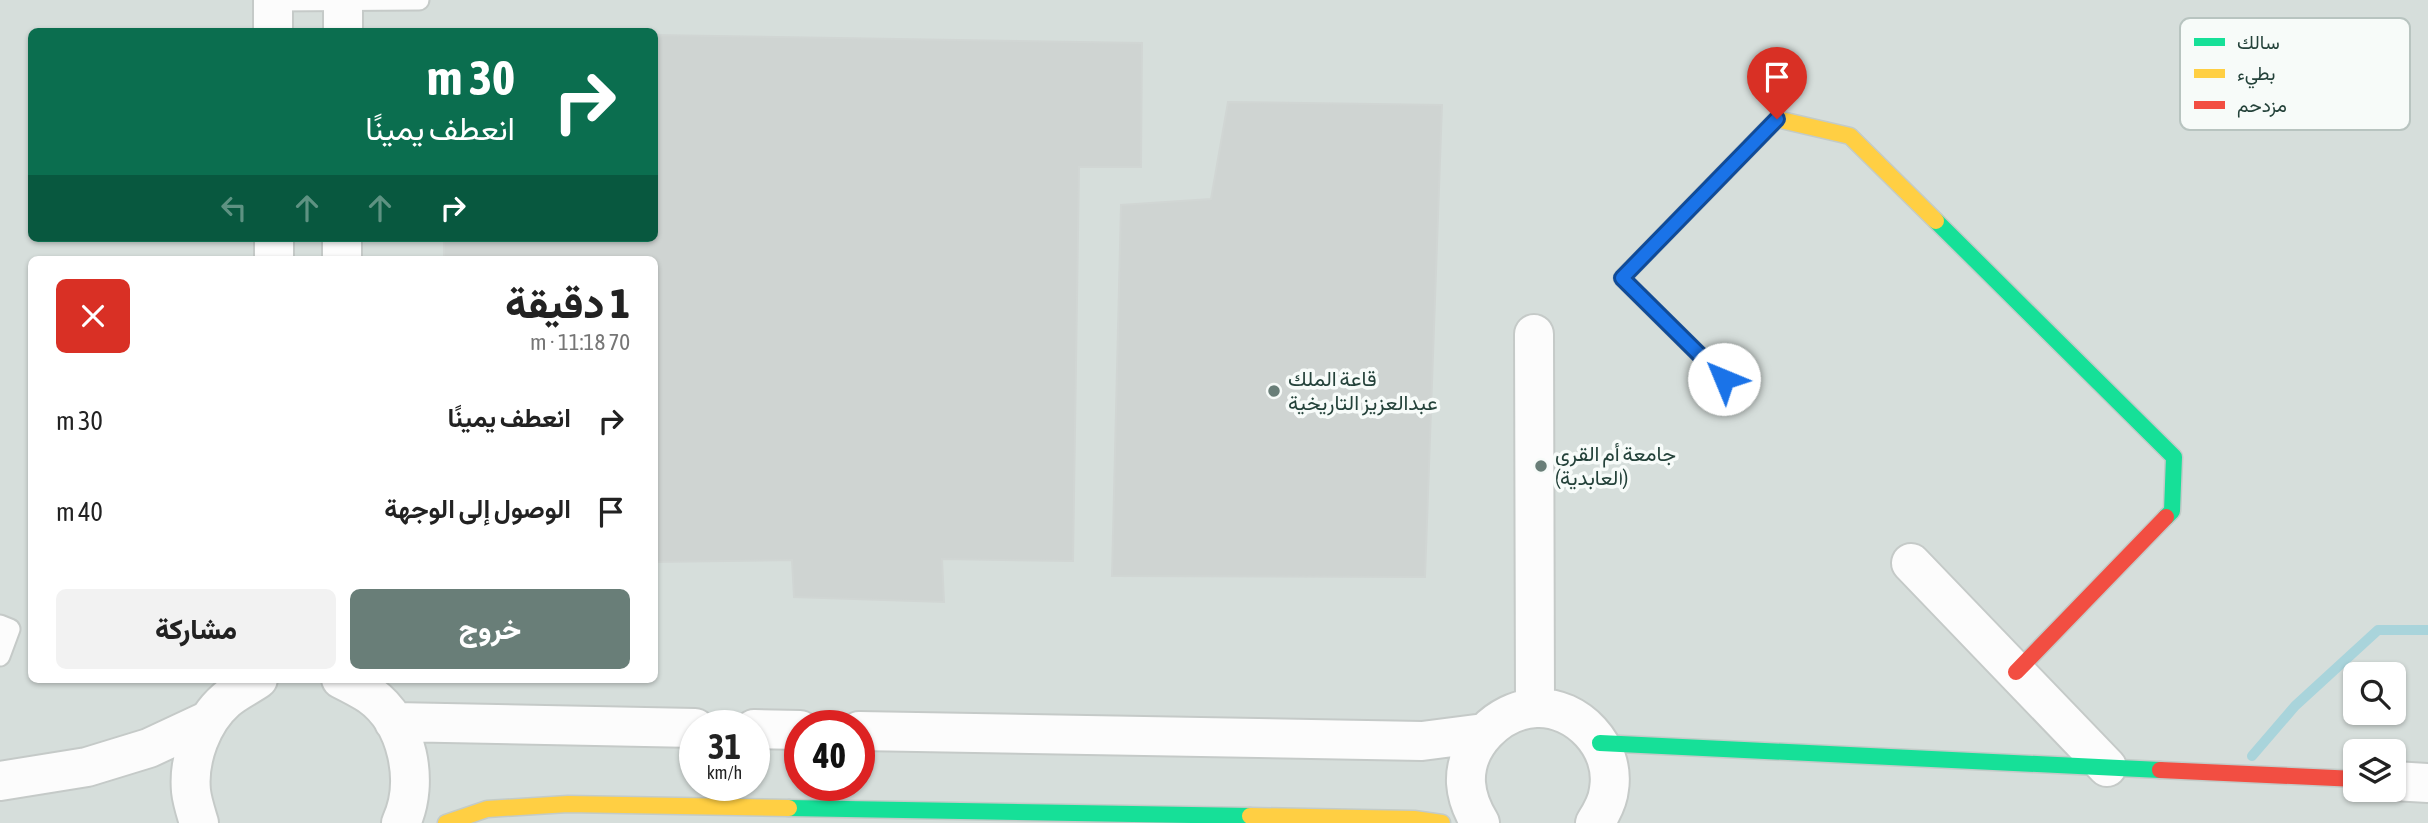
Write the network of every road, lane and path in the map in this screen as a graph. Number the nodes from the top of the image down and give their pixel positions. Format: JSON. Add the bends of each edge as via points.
{"nodes":[{"id":1,"x":419,"y":0,"type":"edge"},
{"id":2,"x":273,"y":11,"type":"edge"},
{"id":3,"x":343,"y":11,"type":"edge"},
{"id":4,"x":1534,"y":334,"type":"dead end"},
{"id":5,"x":1738,"y":393,"type":"dead end"},
{"id":6,"x":1911,"y":563,"type":"dead end"},
{"id":7,"x":0,"y":625,"type":"edge"},
{"id":8,"x":0,"y":656,"type":"edge"},
{"id":9,"x":2016,"y":672,"type":"junction"},
{"id":10,"x":251,"y":683,"type":"edge"},
{"id":11,"x":368,"y":694,"type":"edge"},
{"id":12,"x":223,"y":699,"type":"edge"},
{"id":13,"x":1535,"y":708,"type":"junction"},
{"id":14,"x":679,"y":726,"type":"edge"},
{"id":15,"x":875,"y":731,"type":"edge"},
{"id":16,"x":1483,"y":733,"type":"junction"},
{"id":17,"x":1600,"y":743,"type":"junction"},
{"id":18,"x":2107,"y":767,"type":"junction"},
{"id":19,"x":2343,"y":778,"type":"edge"},
{"id":20,"x":0,"y":781,"type":"edge"},
{"id":21,"x":2406,"y":781,"type":"edge"},
{"id":22,"x":2428,"y":783,"type":"edge"},
{"id":23,"x":198,"y":823,"type":"edge"},
{"id":24,"x":401,"y":823,"type":"edge"},
{"id":25,"x":446,"y":823,"type":"edge"},
{"id":26,"x":1442,"y":823,"type":"edge"},
{"id":27,"x":1480,"y":823,"type":"edge"},
{"id":28,"x":1595,"y":823,"type":"edge"}],
"edges":[{"from":1,"to":3,"type":"lane"},
{"from":2,"to":3,"type":"lane"},
{"from":4,"to":13,"type":"street"},
{"from":5,"to":9,"type":"street","via":[[1622,278],[1777,119],[1850,136],[2174,457],[2172,511]]},
{"from":6,"to":9,"type":"street"},
{"from":7,"to":8,"type":"lane","via":[[10,629]]},
{"from":9,"to":18,"type":"street"},
{"from":10,"to":12,"type":"street"},
{"from":11,"to":14,"type":"street"},
{"from":11,"to":24,"type":"street","via":[[407,751],[411,781]]},
{"from":12,"to":20,"type":"street","via":[[149,748],[87,767]]},
{"from":12,"to":23,"type":"street","via":[[194,753],[191,790]]},
{"from":13,"to":16,"type":"street","via":[[1507,716]]},
{"from":13,"to":17,"type":"street","via":[[1561,712],[1583,724]]},
{"from":15,"to":16,"type":"street","via":[[1422,741]]},
{"from":16,"to":27,"type":"street","via":[[1470,756],[1466,781],[1470,806]]},
{"from":17,"to":18,"type":"street"},
{"from":17,"to":28,"type":"street","via":[[1610,787]]},
{"from":18,"to":19,"type":"street"},
{"from":21,"to":22,"type":"street"},
{"from":25,"to":26,"type":"street","via":[[487,809],[568,804]]}]}
